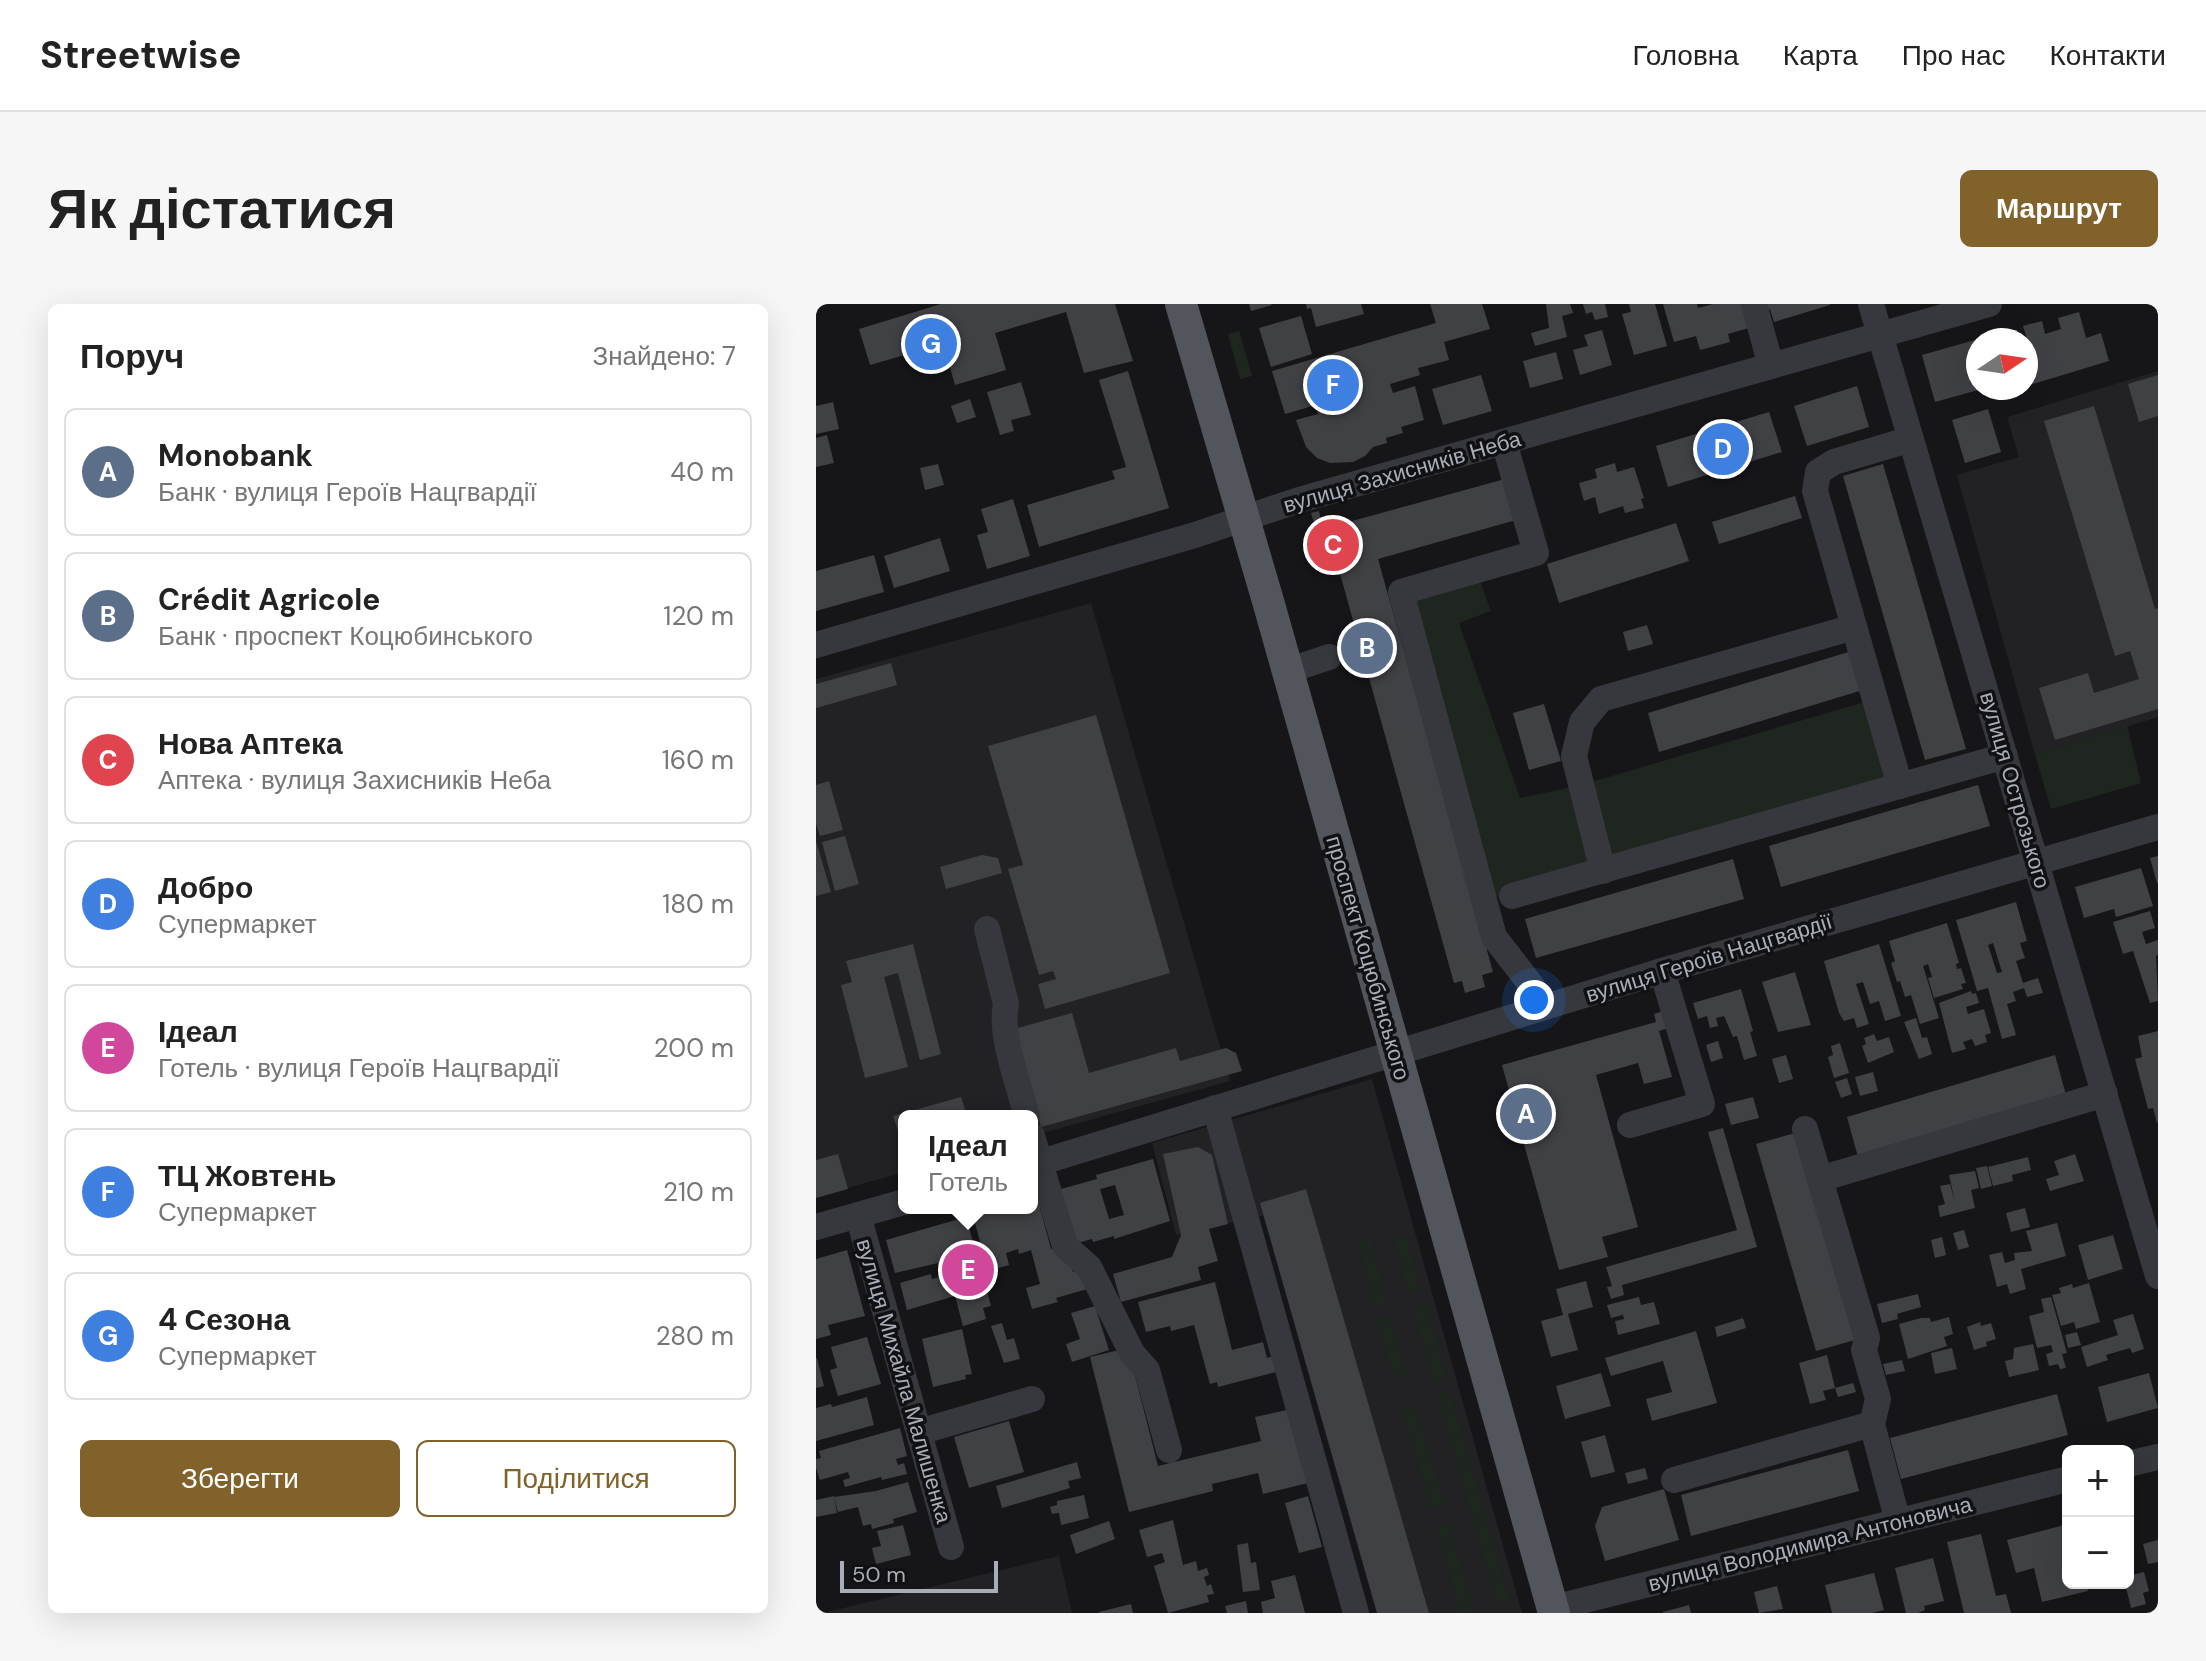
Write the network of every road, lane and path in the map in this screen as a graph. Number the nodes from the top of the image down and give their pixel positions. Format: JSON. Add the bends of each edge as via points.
{"nodes":[{"id":1,"x":1181,"y":304,"type":"edge"},
{"id":2,"x":1754,"y":304,"type":"edge"},
{"id":3,"x":1871,"y":304,"type":"edge"},
{"id":4,"x":1989,"y":304,"type":"edge"},
{"id":5,"x":1880,"y":335,"type":"junction"},
{"id":6,"x":1771,"y":366,"type":"junction"},
{"id":7,"x":1911,"y":439,"type":"junction"},
{"id":8,"x":1504,"y":442,"type":"junction"},
{"id":9,"x":1244,"y":518,"type":"junction"},
{"id":10,"x":1854,"y":627,"type":"junction"},
{"id":11,"x":816,"y":645,"type":"edge"},
{"id":12,"x":1329,"y":657,"type":"dead end"},
{"id":13,"x":1287,"y":671,"type":"junction"},
{"id":14,"x":2005,"y":756,"type":"junction"},
{"id":15,"x":1900,"y":786,"type":"junction"},
{"id":16,"x":2158,"y":827,"type":"edge"},
{"id":17,"x":2036,"y":862,"type":"junction"},
{"id":18,"x":1603,"y":871,"type":"junction"},
{"id":19,"x":1512,"y":896,"type":"dead end"},
{"id":20,"x":987,"y":929,"type":"dead end"},
{"id":21,"x":1662,"y":971,"type":"junction"},
{"id":22,"x":1532,"y":986,"type":"dead end"},
{"id":23,"x":1394,"y":1054,"type":"junction"},
{"id":24,"x":2105,"y":1094,"type":"junction"},
{"id":25,"x":1215,"y":1108,"type":"junction"},
{"id":26,"x":1025,"y":1110,"type":"edge"},
{"id":27,"x":1630,"y":1125,"type":"dead end"},
{"id":28,"x":1805,"y":1129,"type":"dead end"},
{"id":29,"x":1038,"y":1163,"type":"edge"},
{"id":30,"x":1038,"y":1170,"type":"edge"},
{"id":31,"x":1820,"y":1179,"type":"junction"},
{"id":32,"x":898,"y":1204,"type":"edge"},
{"id":33,"x":858,"y":1215,"type":"junction"},
{"id":34,"x":816,"y":1227,"type":"edge"},
{"id":35,"x":2158,"y":1276,"type":"edge"},
{"id":36,"x":1032,"y":1399,"type":"dead end"},
{"id":37,"x":1872,"y":1424,"type":"junction"},
{"id":38,"x":919,"y":1432,"type":"junction"},
{"id":39,"x":1169,"y":1450,"type":"dead end"},
{"id":40,"x":2158,"y":1457,"type":"edge"},
{"id":41,"x":2134,"y":1463,"type":"edge"},
{"id":42,"x":1674,"y":1480,"type":"dead end"},
{"id":43,"x":2062,"y":1481,"type":"edge"},
{"id":44,"x":1898,"y":1522,"type":"junction"},
{"id":45,"x":951,"y":1547,"type":"dead end"},
{"id":46,"x":1554,"y":1611,"type":"edge"},
{"id":47,"x":1356,"y":1613,"type":"edge"}],
"edges":[{"from":1,"to":9,"type":"main road","name":"проспект Коцюбинського"},
{"from":2,"to":6,"type":"street"},
{"from":3,"to":5,"type":"street","name":"вулиця Острозького"},
{"from":4,"to":5,"type":"street","name":"вулиця Захисників Неба"},
{"from":5,"to":6,"type":"street","name":"вулиця Захисників Неба"},
{"from":5,"to":7,"type":"street","name":"вулиця Острозького"},
{"from":6,"to":8,"type":"street","name":"вулиця Захисників Неба"},
{"from":7,"to":10,"type":"street","via":[[1834,462],[1818,472],[1815,491]]},
{"from":7,"to":14,"type":"street","name":"вулиця Острозького"},
{"from":8,"to":9,"type":"street","name":"вулиця Захисників Неба"},
{"from":8,"to":22,"type":"street","via":[[1536,553],[1401,592],[1494,937]]},
{"from":9,"to":11,"type":"street","name":"вулиця Захисників Неба"},
{"from":9,"to":13,"type":"main road","name":"проспект Коцюбинського"},
{"from":10,"to":15,"type":"street"},
{"from":10,"to":18,"type":"street","via":[[1601,699],[1582,722],[1574,756]]},
{"from":12,"to":13,"type":"street"},
{"from":13,"to":23,"type":"main road","name":"проспект Коцюбинського"},
{"from":14,"to":15,"type":"street"},
{"from":14,"to":17,"type":"street","name":"вулиця Острозького"},
{"from":15,"to":18,"type":"street"},
{"from":16,"to":17,"type":"street","name":"вулиця Героїв Нацгвардії"},
{"from":17,"to":21,"type":"street","name":"вулиця Героїв Нацгвардії"},
{"from":17,"to":24,"type":"street","name":"вулиця Острозького"},
{"from":18,"to":19,"type":"street"},
{"from":20,"to":26,"type":"street"},
{"from":21,"to":23,"type":"street","name":"вулиця Героїв Нацгвардії"},
{"from":21,"to":27,"type":"street","via":[[1702,1104]]},
{"from":23,"to":25,"type":"street","name":"вулиця Героїв Нацгвардії"},
{"from":23,"to":46,"type":"main road","name":"проспект Коцюбинського"},
{"from":24,"to":31,"type":"street"},
{"from":24,"to":35,"type":"street","name":"вулиця Острозького"},
{"from":25,"to":29,"type":"street","name":"вулиця Героїв Нацгвардії"},
{"from":25,"to":47,"type":"street"},
{"from":28,"to":31,"type":"street"},
{"from":30,"to":39,"type":"street","via":[[1065,1246],[1089,1267],[1132,1353],[1147,1370]]},
{"from":31,"to":37,"type":"street","via":[[1867,1338],[1864,1350],[1878,1399]]},
{"from":32,"to":33,"type":"street"},
{"from":33,"to":34,"type":"street"},
{"from":33,"to":38,"type":"street","name":"вулиця Михайла Малишенка"},
{"from":36,"to":38,"type":"street"},
{"from":37,"to":42,"type":"street"},
{"from":37,"to":44,"type":"street"},
{"from":38,"to":45,"type":"street","name":"вулиця Михайла Малишенка"},
{"from":40,"to":41,"type":"street"},
{"from":43,"to":44,"type":"street","name":"вулиця Володимира Антоновича"},
{"from":44,"to":46,"type":"street","name":"вулиця Володимира Антоновича"}]}
